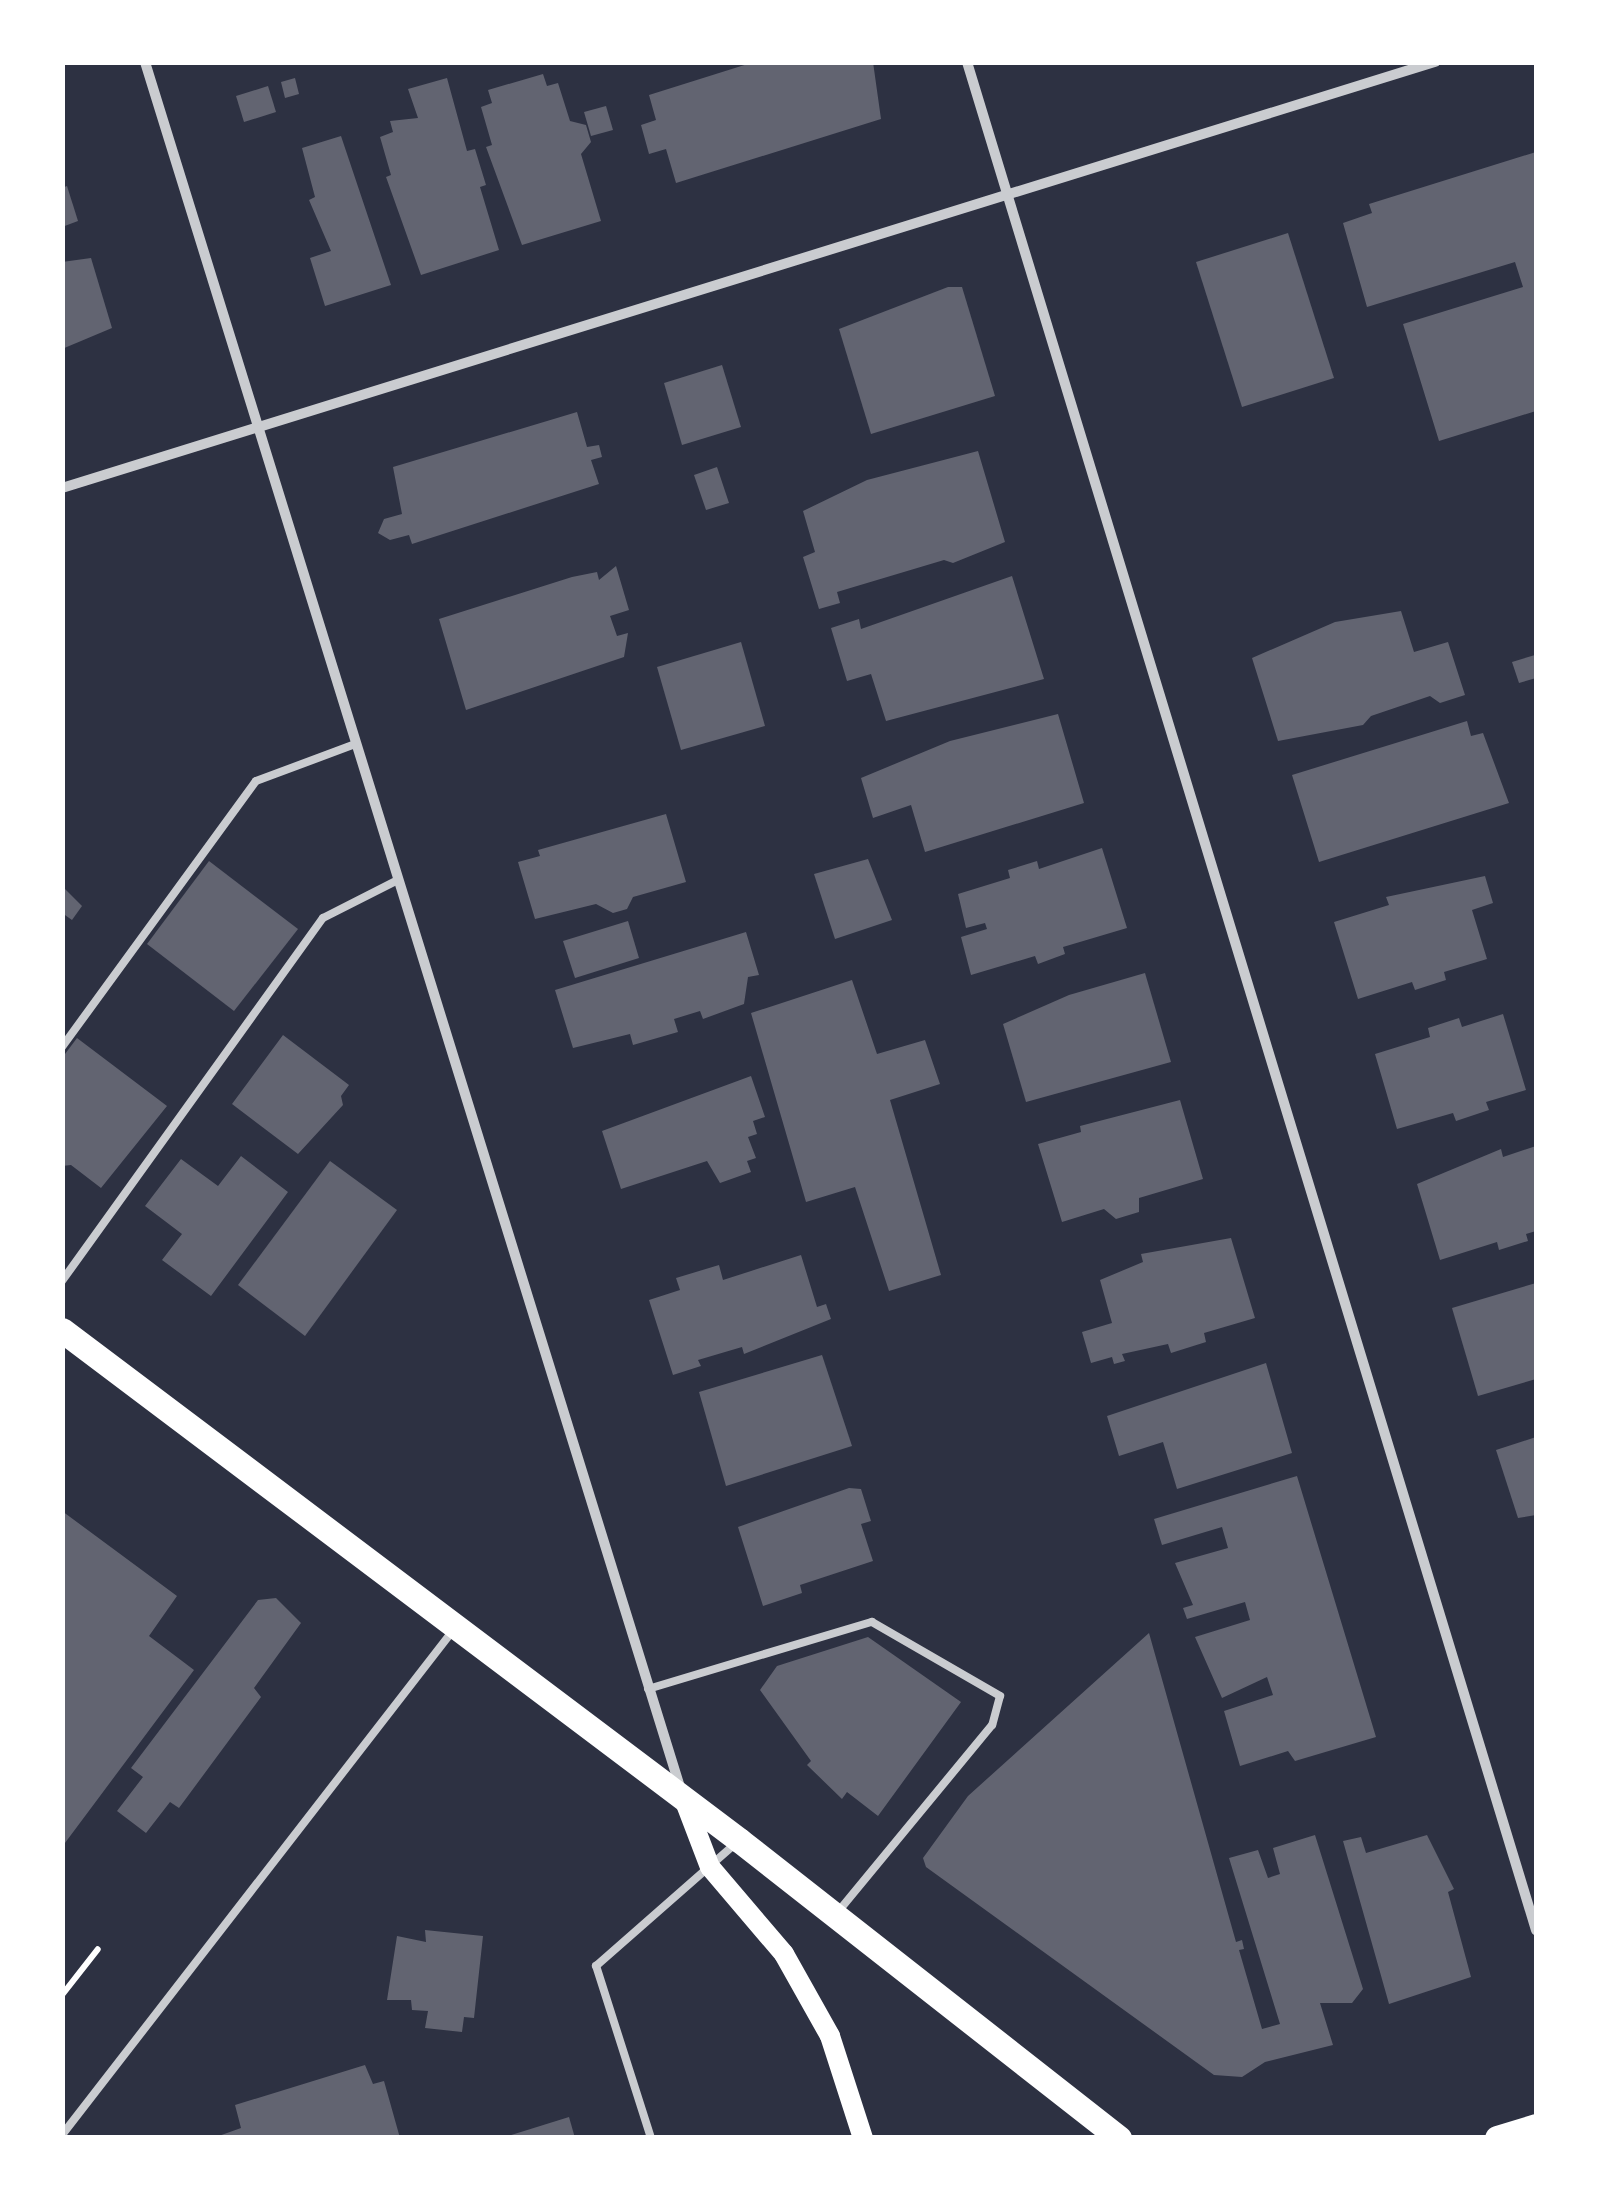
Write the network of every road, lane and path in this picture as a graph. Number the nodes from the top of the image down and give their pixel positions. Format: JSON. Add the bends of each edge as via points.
{"nodes":[{"id":1,"x":145,"y":62,"type":"edge"},
{"id":2,"x":967,"y":62,"type":"edge"},
{"id":3,"x":1435,"y":62,"type":"edge"},
{"id":4,"x":1006,"y":192,"type":"junction"},
{"id":5,"x":255,"y":430,"type":"junction"},
{"id":6,"x":62,"y":488,"type":"edge"},
{"id":7,"x":353,"y":744,"type":"junction"},
{"id":8,"x":396,"y":881,"type":"junction"},
{"id":9,"x":62,"y":1047,"type":"edge"},
{"id":10,"x":62,"y":1281,"type":"edge"},
{"id":11,"x":62,"y":1330,"type":"edge"},
{"id":12,"x":456,"y":1626,"type":"junction"},
{"id":13,"x":646,"y":1690,"type":"junction"},
{"id":14,"x":684,"y":1799,"type":"junction"},
{"id":15,"x":739,"y":1840,"type":"junction"},
{"id":16,"x":710,"y":1867,"type":"junction"},
{"id":17,"x":834,"y":1916,"type":"junction"},
{"id":18,"x":1536,"y":1930,"type":"edge"},
{"id":19,"x":98,"y":1948,"type":"dead end"},
{"id":20,"x":62,"y":1995,"type":"edge"},
{"id":21,"x":1536,"y":2126,"type":"edge"},
{"id":22,"x":62,"y":2135,"type":"edge"},
{"id":23,"x":651,"y":2138,"type":"edge"},
{"id":24,"x":863,"y":2138,"type":"edge"},
{"id":25,"x":1119,"y":2138,"type":"edge"},
{"id":26,"x":1497,"y":2138,"type":"edge"}],
"edges":[{"from":1,"to":5,"type":"street"},
{"from":2,"to":4,"type":"street"},
{"from":3,"to":4,"type":"street"},
{"from":4,"to":5,"type":"street"},
{"from":4,"to":18,"type":"street"},
{"from":5,"to":6,"type":"street"},
{"from":5,"to":7,"type":"street"},
{"from":7,"to":8,"type":"street"},
{"from":7,"to":9,"type":"lane","via":[[256,781]]},
{"from":8,"to":10,"type":"lane","via":[[323,918]]},
{"from":8,"to":13,"type":"street"},
{"from":11,"to":12,"type":"main road"},
{"from":12,"to":14,"type":"main road"},
{"from":12,"to":22,"type":"lane"},
{"from":13,"to":14,"type":"street"},
{"from":13,"to":17,"type":"lane","via":[[872,1622],[1000,1696],[992,1725]]},
{"from":14,"to":15,"type":"main road"},
{"from":14,"to":16,"type":"main road"},
{"from":15,"to":16,"type":"lane"},
{"from":15,"to":17,"type":"main road"},
{"from":16,"to":23,"type":"lane","via":[[596,1966]]},
{"from":16,"to":24,"type":"main road","via":[[784,1954],[830,2036]]},
{"from":17,"to":25,"type":"main road"},
{"from":19,"to":20,"type":"path"},
{"from":21,"to":26,"type":"main road"}]}
